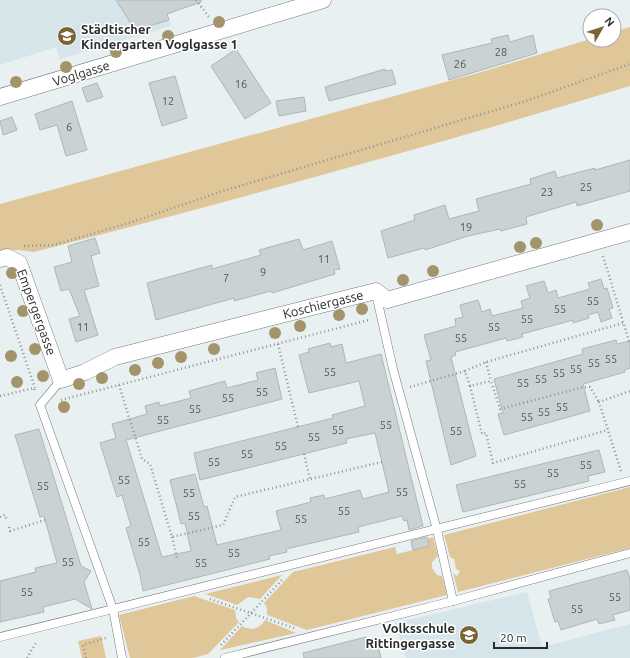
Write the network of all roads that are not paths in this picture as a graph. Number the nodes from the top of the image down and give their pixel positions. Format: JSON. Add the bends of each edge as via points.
{"nodes":[{"id":1,"x":323,"y":0,"type":"edge"},
{"id":2,"x":0,"y":97,"type":"edge"},
{"id":3,"x":630,"y":232,"type":"edge"},
{"id":4,"x":0,"y":259,"type":"edge"},
{"id":5,"x":376,"y":291,"type":"junction"},
{"id":6,"x":61,"y":380,"type":"junction"},
{"id":7,"x":627,"y":482,"type":"edge"},
{"id":8,"x":437,"y":530,"type":"junction"},
{"id":9,"x":630,"y":553,"type":"edge"},
{"id":10,"x":453,"y":601,"type":"junction"},
{"id":11,"x":113,"y":609,"type":"junction"},
{"id":12,"x":0,"y":637,"type":"edge"},
{"id":13,"x":122,"y":658,"type":"edge"},
{"id":14,"x":225,"y":658,"type":"edge"}],
"edges":[{"from":1,"to":2,"type":"street","name":"Voglgasse"},
{"from":3,"to":5,"type":"street","name":"Koschiergasse","via":[[387,300]]},
{"from":4,"to":6,"type":"street","name":"Empergergasse","via":[[7,257],[18,263]]},
{"from":5,"to":6,"type":"street","name":"Koschiergasse","via":[[115,357],[85,372]]},
{"from":5,"to":8,"type":"lane","via":[[399,390]]},
{"from":6,"to":11,"type":"lane","via":[[40,405]]},
{"from":7,"to":8,"type":"lane"},
{"from":8,"to":10,"type":"lane"},
{"from":8,"to":11,"type":"lane"},
{"from":9,"to":10,"type":"lane"},
{"from":10,"to":14,"type":"lane"},
{"from":11,"to":12,"type":"lane"},
{"from":11,"to":13,"type":"lane"}]}
